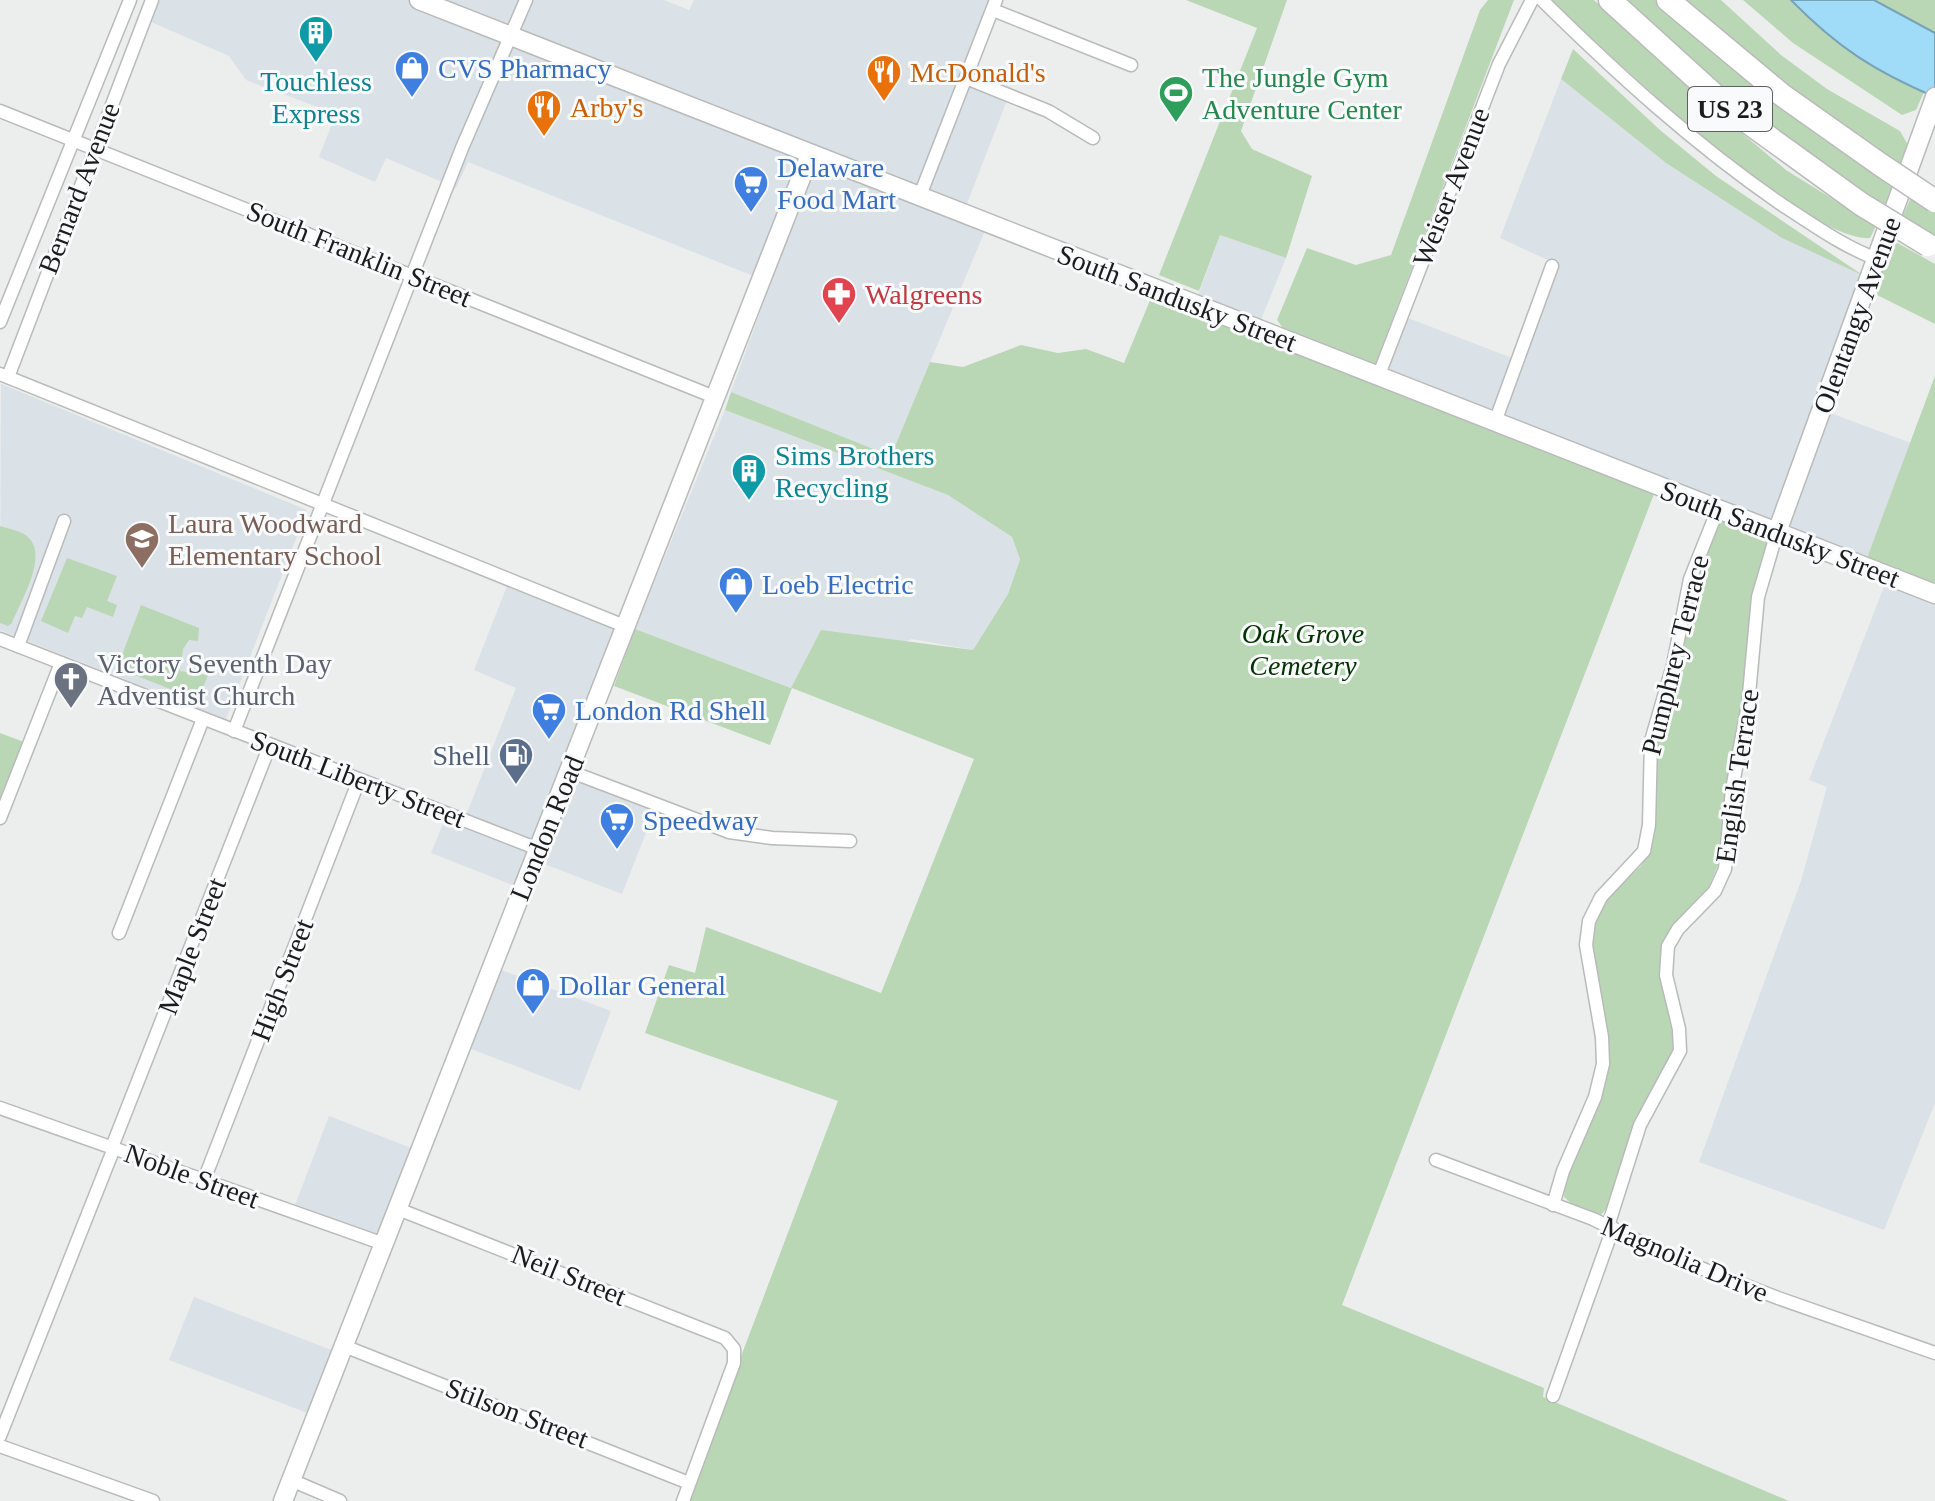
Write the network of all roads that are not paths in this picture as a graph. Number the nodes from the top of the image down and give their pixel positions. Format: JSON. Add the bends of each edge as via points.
{"nodes":[{"id":1,"x":130,"y":0,"type":"edge"},
{"id":2,"x":152,"y":0,"type":"edge"},
{"id":3,"x":419,"y":0,"type":"edge"},
{"id":4,"x":526,"y":0,"type":"edge"},
{"id":5,"x":1532,"y":0,"type":"edge"},
{"id":6,"x":1542,"y":0,"type":"edge"},
{"id":7,"x":1610,"y":0,"type":"edge"},
{"id":8,"x":1668,"y":0,"type":"edge"},
{"id":9,"x":994,"y":5,"type":"edge"},
{"id":10,"x":510,"y":36,"type":"junction"},
{"id":11,"x":1131,"y":65,"type":"dead end"},
{"id":12,"x":966,"y":78,"type":"junction"},
{"id":13,"x":1932,"y":104,"type":"edge"},
{"id":14,"x":0,"y":111,"type":"edge"},
{"id":15,"x":1093,"y":138,"type":"dead end"},
{"id":16,"x":1928,"y":138,"type":"edge"},
{"id":17,"x":72,"y":140,"type":"junction"},
{"id":18,"x":95,"y":149,"type":"junction"},
{"id":19,"x":810,"y":155,"type":"junction"},
{"id":20,"x":919,"y":198,"type":"junction"},
{"id":21,"x":1935,"y":201,"type":"edge"},
{"id":22,"x":1932,"y":247,"type":"edge"},
{"id":23,"x":1877,"y":259,"type":"junction"},
{"id":24,"x":1552,"y":266,"type":"dead end"},
{"id":25,"x":412,"y":276,"type":"junction"},
{"id":26,"x":0,"y":322,"type":"edge"},
{"id":27,"x":4,"y":376,"type":"edge"},
{"id":28,"x":1378,"y":377,"type":"junction"},
{"id":29,"x":717,"y":398,"type":"junction"},
{"id":30,"x":1495,"y":422,"type":"junction"},
{"id":31,"x":322,"y":503,"type":"junction"},
{"id":32,"x":1718,"y":509,"type":"junction"},
{"id":33,"x":64,"y":521,"type":"dead end"},
{"id":34,"x":1777,"y":532,"type":"junction"},
{"id":35,"x":1935,"y":594,"type":"edge"},
{"id":36,"x":627,"y":627,"type":"junction"},
{"id":37,"x":0,"y":639,"type":"edge"},
{"id":38,"x":18,"y":646,"type":"junction"},
{"id":39,"x":61,"y":663,"type":"junction"},
{"id":40,"x":203,"y":719,"type":"junction"},
{"id":41,"x":234,"y":731,"type":"junction"},
{"id":42,"x":270,"y":745,"type":"junction"},
{"id":43,"x":569,"y":771,"type":"junction"},
{"id":44,"x":359,"y":780,"type":"junction"},
{"id":45,"x":0,"y":818,"type":"edge"},
{"id":46,"x":850,"y":841,"type":"dead end"},
{"id":47,"x":538,"y":849,"type":"junction"},
{"id":48,"x":119,"y":933,"type":"dead end"},
{"id":49,"x":0,"y":1108,"type":"edge"},
{"id":50,"x":113,"y":1147,"type":"junction"},
{"id":51,"x":1436,"y":1160,"type":"dead end"},
{"id":52,"x":204,"y":1180,"type":"junction"},
{"id":53,"x":1553,"y":1205,"type":"junction"},
{"id":54,"x":398,"y":1209,"type":"junction"},
{"id":55,"x":1610,"y":1227,"type":"junction"},
{"id":56,"x":384,"y":1244,"type":"junction"},
{"id":57,"x":344,"y":1346,"type":"junction"},
{"id":58,"x":1935,"y":1353,"type":"edge"},
{"id":59,"x":1553,"y":1396,"type":"dead end"},
{"id":60,"x":0,"y":1436,"type":"edge"},
{"id":61,"x":0,"y":1446,"type":"edge"},
{"id":62,"x":291,"y":1480,"type":"junction"},
{"id":63,"x":689,"y":1483,"type":"junction"},
{"id":64,"x":153,"y":1501,"type":"edge"},
{"id":65,"x":283,"y":1501,"type":"edge"},
{"id":66,"x":340,"y":1501,"type":"edge"},
{"id":67,"x":683,"y":1501,"type":"edge"}],
"edges":[{"from":1,"to":17,"type":"street","name":"Bernard Avenue"},
{"from":2,"to":18,"type":"street","name":"Bernard Avenue"},
{"from":3,"to":10,"type":"street","name":"South Sandusky Street"},
{"from":4,"to":10,"type":"street"},
{"from":5,"to":28,"type":"street","name":"Weiser Avenue","via":[[1499,64]]},
{"from":6,"to":23,"type":"street","via":[[1641,95],[1715,156],[1840,242]]},
{"from":7,"to":22,"type":"highway","number":"US 23","bridge":true,"via":[[1731,110],[1861,204]]},
{"from":8,"to":21,"type":"highway","number":"US 23","bridge":true,"via":[[1782,95]]},
{"from":9,"to":11,"type":"street"},
{"from":9,"to":12,"type":"street"},
{"from":10,"to":19,"type":"street","name":"South Sandusky Street"},
{"from":10,"to":25,"type":"street"},
{"from":12,"to":15,"type":"street","via":[[1048,111]]},
{"from":12,"to":20,"type":"street"},
{"from":13,"to":16,"type":"street","name":"Olentangy Avenue"},
{"from":14,"to":17,"type":"street","name":"South Franklin Street"},
{"from":16,"to":23,"type":"street","name":"Olentangy Avenue"},
{"from":17,"to":18,"type":"street","name":"South Franklin Street"},
{"from":17,"to":26,"type":"street","name":"Bernard Avenue"},
{"from":18,"to":25,"type":"street","name":"South Franklin Street"},
{"from":18,"to":27,"type":"street","name":"Bernard Avenue"},
{"from":19,"to":20,"type":"street","name":"South Sandusky Street"},
{"from":19,"to":29,"type":"street","name":"London Road"},
{"from":20,"to":28,"type":"street","name":"South Sandusky Street"},
{"from":23,"to":34,"type":"street","name":"Olentangy Avenue"},
{"from":24,"to":30,"type":"street"},
{"from":25,"to":29,"type":"street","name":"South Franklin Street"},
{"from":25,"to":31,"type":"street"},
{"from":27,"to":31,"type":"street"},
{"from":28,"to":30,"type":"street","name":"South Sandusky Street"},
{"from":29,"to":36,"type":"street","name":"London Road"},
{"from":30,"to":32,"type":"street","name":"South Sandusky Street"},
{"from":31,"to":36,"type":"street"},
{"from":31,"to":41,"type":"street"},
{"from":32,"to":34,"type":"street","name":"South Sandusky Street"},
{"from":32,"to":53,"type":"street","name":"Pumphrey Terrace","via":[[1690,579],[1651,741],[1644,851],[1601,897],[1589,921],[1586,945],[1603,1064]]},
{"from":33,"to":38,"type":"street"},
{"from":34,"to":35,"type":"street","name":"South Sandusky Street"},
{"from":34,"to":55,"type":"street","name":"English Terrace","via":[[1758,597],[1725,869],[1715,891],[1668,946],[1666,975],[1680,1051],[1640,1125]]},
{"from":36,"to":43,"type":"street","name":"London Road"},
{"from":37,"to":38,"type":"street","name":"South Liberty Street"},
{"from":38,"to":39,"type":"street","name":"South Liberty Street"},
{"from":39,"to":40,"type":"street","name":"South Liberty Street"},
{"from":39,"to":45,"type":"street"},
{"from":40,"to":41,"type":"street","name":"South Liberty Street"},
{"from":40,"to":48,"type":"street"},
{"from":41,"to":42,"type":"street","name":"South Liberty Street"},
{"from":42,"to":44,"type":"street","name":"South Liberty Street"},
{"from":42,"to":50,"type":"street","name":"Maple Street"},
{"from":43,"to":46,"type":"street","via":[[729,832]]},
{"from":43,"to":47,"type":"street","name":"London Road"},
{"from":44,"to":47,"type":"street","name":"South Liberty Street"},
{"from":44,"to":52,"type":"street","name":"High Street"},
{"from":47,"to":54,"type":"street","name":"London Road"},
{"from":49,"to":50,"type":"street","name":"Noble Street"},
{"from":50,"to":52,"type":"street","name":"Noble Street"},
{"from":50,"to":60,"type":"street","name":"Maple Street"},
{"from":51,"to":53,"type":"street","name":"Magnolia Drive"},
{"from":52,"to":56,"type":"street","name":"Noble Street"},
{"from":53,"to":55,"type":"street","name":"Magnolia Drive"},
{"from":54,"to":56,"type":"street","name":"London Road"},
{"from":54,"to":63,"type":"street","name":"Neil Street","via":[[718,1334],[734,1349],[734,1363]]},
{"from":55,"to":58,"type":"street","name":"Magnolia Drive","via":[[1667,1255]]},
{"from":55,"to":59,"type":"street","name":"English Terrace"},
{"from":56,"to":57,"type":"street","name":"London Road"},
{"from":57,"to":62,"type":"street","name":"London Road"},
{"from":57,"to":63,"type":"street","name":"Stilson Street"},
{"from":61,"to":64,"type":"street"},
{"from":62,"to":65,"type":"street","name":"London Road"},
{"from":62,"to":66,"type":"street"},
{"from":63,"to":67,"type":"street"}]}
